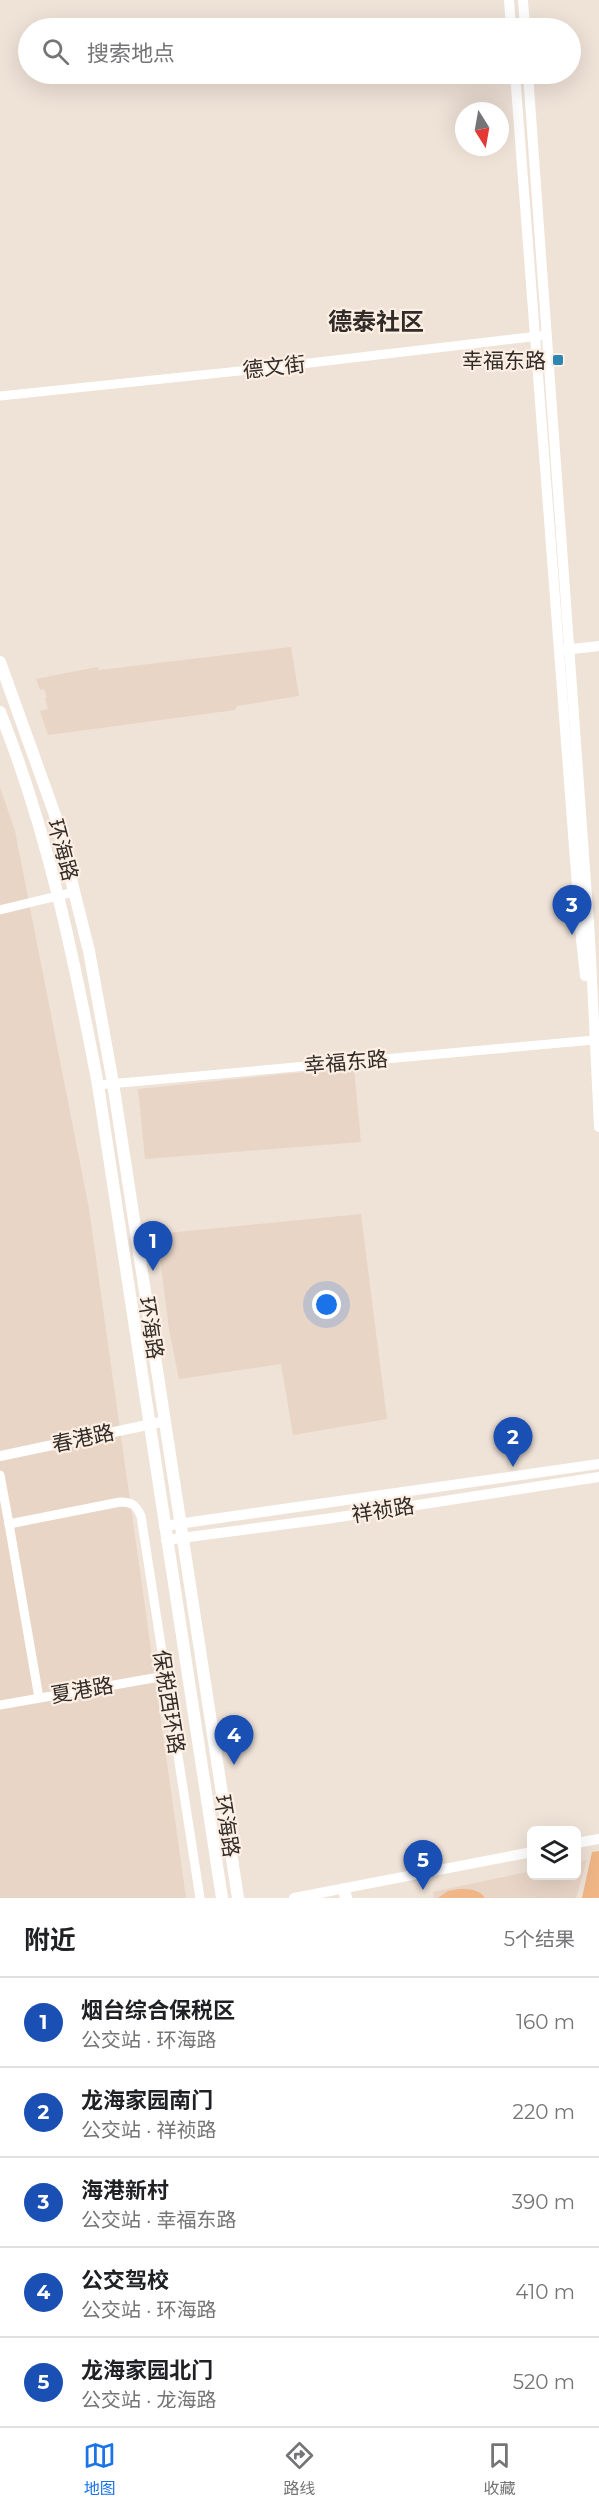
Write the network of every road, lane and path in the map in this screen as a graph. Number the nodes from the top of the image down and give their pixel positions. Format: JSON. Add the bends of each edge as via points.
{"nodes":[{"id":1,"x":509,"y":0,"type":"edge"},
{"id":2,"x":523,"y":0,"type":"edge"},
{"id":3,"x":511,"y":18,"type":"edge"},
{"id":4,"x":524,"y":18,"type":"edge"},
{"id":5,"x":516,"y":84,"type":"edge"},
{"id":6,"x":529,"y":84,"type":"edge"},
{"id":7,"x":547,"y":335,"type":"junction"},
{"id":8,"x":534,"y":336,"type":"junction"},
{"id":9,"x":0,"y":396,"type":"edge"},
{"id":10,"x":599,"y":646,"type":"edge"},
{"id":11,"x":570,"y":649,"type":"junction"},
{"id":12,"x":558,"y":650,"type":"junction"},
{"id":13,"x":0,"y":662,"type":"edge"},
{"id":14,"x":0,"y":712,"type":"edge"},
{"id":15,"x":75,"y":892,"type":"junction"},
{"id":16,"x":58,"y":897,"type":"junction"},
{"id":17,"x":0,"y":910,"type":"edge"},
{"id":18,"x":594,"y":1040,"type":"junction"},
{"id":19,"x":112,"y":1083,"type":"junction"},
{"id":20,"x":98,"y":1085,"type":"junction"},
{"id":21,"x":599,"y":1127,"type":"edge"},
{"id":22,"x":166,"y":1421,"type":"junction"},
{"id":23,"x":149,"y":1424,"type":"junction"},
{"id":24,"x":0,"y":1456,"type":"edge"},
{"id":25,"x":599,"y":1464,"type":"edge"},
{"id":26,"x":0,"y":1475,"type":"edge"},
{"id":27,"x":599,"y":1478,"type":"edge"},
{"id":28,"x":9,"y":1524,"type":"junction"},
{"id":29,"x":180,"y":1524,"type":"junction"},
{"id":30,"x":164,"y":1526,"type":"junction"},
{"id":31,"x":182,"y":1538,"type":"junction"},
{"id":32,"x":166,"y":1540,"type":"junction"},
{"id":33,"x":165,"y":1676,"type":"junction"},
{"id":34,"x":39,"y":1698,"type":"junction"},
{"id":35,"x":0,"y":1705,"type":"edge"},
{"id":36,"x":599,"y":1839,"type":"edge"},
{"id":37,"x":581,"y":1842,"type":"edge"},
{"id":38,"x":527,"y":1853,"type":"edge"},
{"id":39,"x":345,"y":1894,"type":"edge"},
{"id":40,"x":200,"y":1898,"type":"edge"},
{"id":41,"x":222,"y":1898,"type":"edge"},
{"id":42,"x":238,"y":1898,"type":"edge"},
{"id":43,"x":294,"y":1898,"type":"edge"}],
"edges":[{"from":1,"to":3,"type":"street"},
{"from":2,"to":4,"type":"street"},
{"from":5,"to":8,"type":"street"},
{"from":6,"to":7,"type":"street"},
{"from":7,"to":8,"type":"street","name":"德文街"},
{"from":7,"to":11,"type":"street"},
{"from":8,"to":9,"type":"street","name":"德文街"},
{"from":8,"to":12,"type":"street"},
{"from":10,"to":11,"type":"street"},
{"from":11,"to":12,"type":"street"},
{"from":11,"to":18,"type":"street"},
{"from":12,"to":18,"type":"street","via":[[580,939]]},
{"from":13,"to":15,"type":"main road","name":"环海路","via":[[54,815]]},
{"from":14,"to":16,"type":"main road","name":"环海路","via":[[38,819]]},
{"from":15,"to":16,"type":"street"},
{"from":15,"to":19,"type":"main road","name":"环海路"},
{"from":16,"to":17,"type":"street"},
{"from":16,"to":20,"type":"main road","name":"环海路"},
{"from":18,"to":19,"type":"street","name":"幸福东路"},
{"from":18,"to":21,"type":"street"},
{"from":19,"to":20,"type":"street","name":"幸福东路"},
{"from":19,"to":22,"type":"main road","name":"环海路"},
{"from":20,"to":23,"type":"main road","name":"环海路"},
{"from":22,"to":23,"type":"street","name":"春港路"},
{"from":22,"to":29,"type":"main road","name":"环海路"},
{"from":23,"to":24,"type":"street","name":"春港路"},
{"from":23,"to":30,"type":"main road","name":"环海路"},
{"from":25,"to":29,"type":"street"},
{"from":26,"to":28,"type":"street"},
{"from":27,"to":31,"type":"street","name":"祥祯路"},
{"from":28,"to":33,"type":"street","name":"保税西环路","via":[[120,1502],[137,1507]]},
{"from":28,"to":34,"type":"street"},
{"from":29,"to":30,"type":"street"},
{"from":29,"to":31,"type":"main road","name":"环海路"},
{"from":30,"to":32,"type":"main road","name":"环海路"},
{"from":31,"to":32,"type":"street","name":"祥祯路"},
{"from":31,"to":42,"type":"main road","name":"环海路"},
{"from":32,"to":41,"type":"main road","name":"环海路"},
{"from":33,"to":34,"type":"street","name":"夏港路"},
{"from":33,"to":40,"type":"street","name":"保税西环路"},
{"from":34,"to":35,"type":"street","name":"夏港路"},
{"from":36,"to":37,"type":"street"},
{"from":38,"to":39,"type":"street"},
{"from":39,"to":43,"type":"street"}]}
